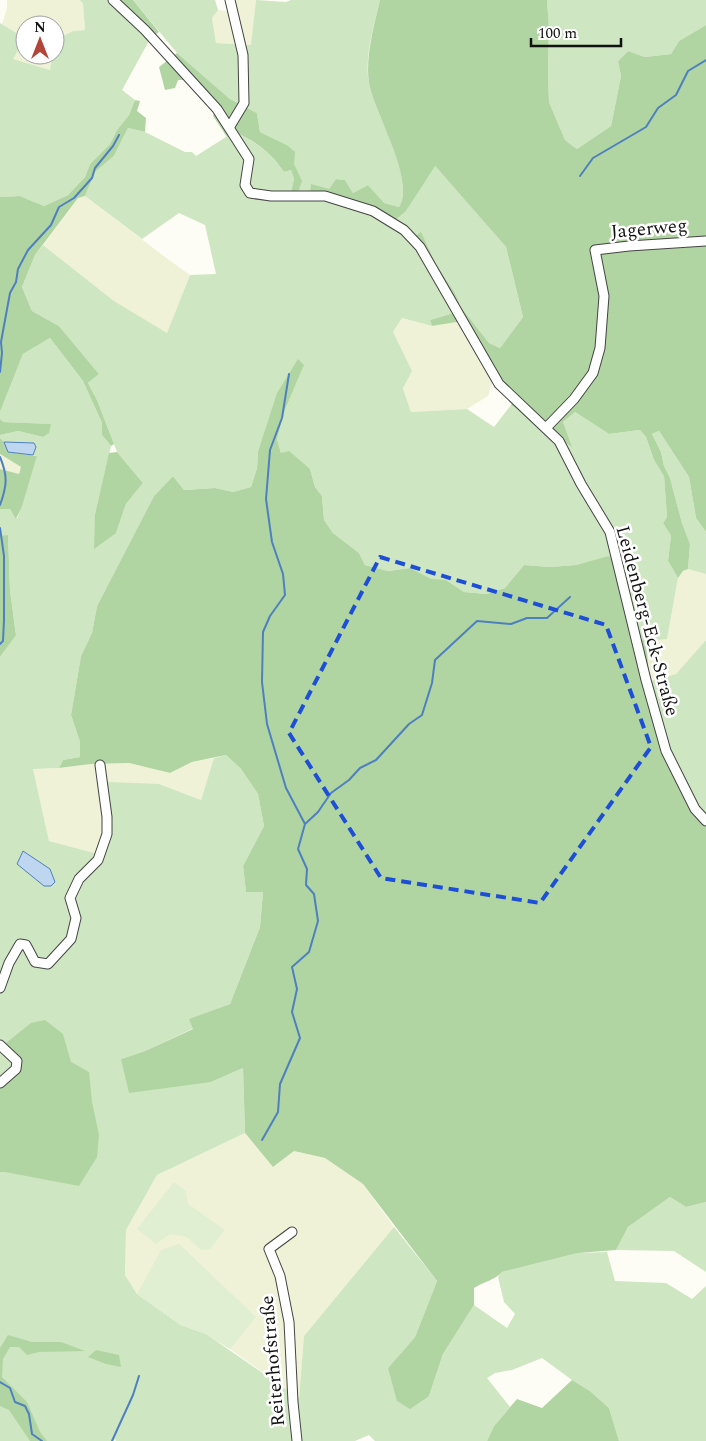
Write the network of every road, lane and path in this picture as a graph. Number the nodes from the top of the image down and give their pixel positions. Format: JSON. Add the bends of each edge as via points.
{"nodes":[{"id":1,"x":112,"y":0,"type":"edge"},
{"id":2,"x":230,"y":0,"type":"edge"},
{"id":3,"x":230,"y":128,"type":"junction"},
{"id":4,"x":706,"y":241,"type":"edge"},
{"id":5,"x":546,"y":428,"type":"junction"},
{"id":6,"x":100,"y":765,"type":"dead end"},
{"id":7,"x":706,"y":821,"type":"edge"},
{"id":8,"x":0,"y":988,"type":"edge"},
{"id":9,"x":0,"y":1045,"type":"edge"},
{"id":10,"x":0,"y":1083,"type":"edge"},
{"id":11,"x":292,"y":1232,"type":"dead end"},
{"id":12,"x":297,"y":1441,"type":"edge"}],
"edges":[{"from":1,"to":3,"type":"street","name":"Leidenberg-Eck-Straße","via":[[184,72]]},
{"from":2,"to":3,"type":"street","via":[[243,54],[244,103]]},
{"from":3,"to":5,"type":"street","name":"Leidenberg-Eck-Straße","via":[[249,160],[245,185],[250,193],[325,196],[373,211],[404,230],[420,248],[499,384]]},
{"from":4,"to":5,"type":"street","name":"Jagerweg","via":[[595,250],[604,296],[600,348],[592,373],[574,399]]},
{"from":5,"to":7,"type":"street","name":"Leidenberg-Eck-Straße","via":[[559,441],[610,532],[666,751],[695,809]]},
{"from":6,"to":8,"type":"street","via":[[107,834],[98,860],[79,879],[70,898],[76,918],[71,939],[48,964],[35,962],[26,945],[20,944]]},
{"from":9,"to":10,"type":"street","via":[[17,1061],[16,1069]]},
{"from":11,"to":12,"type":"street","name":"Reiterhofstraße","via":[[269,1248],[280,1276],[289,1322]]}]}
